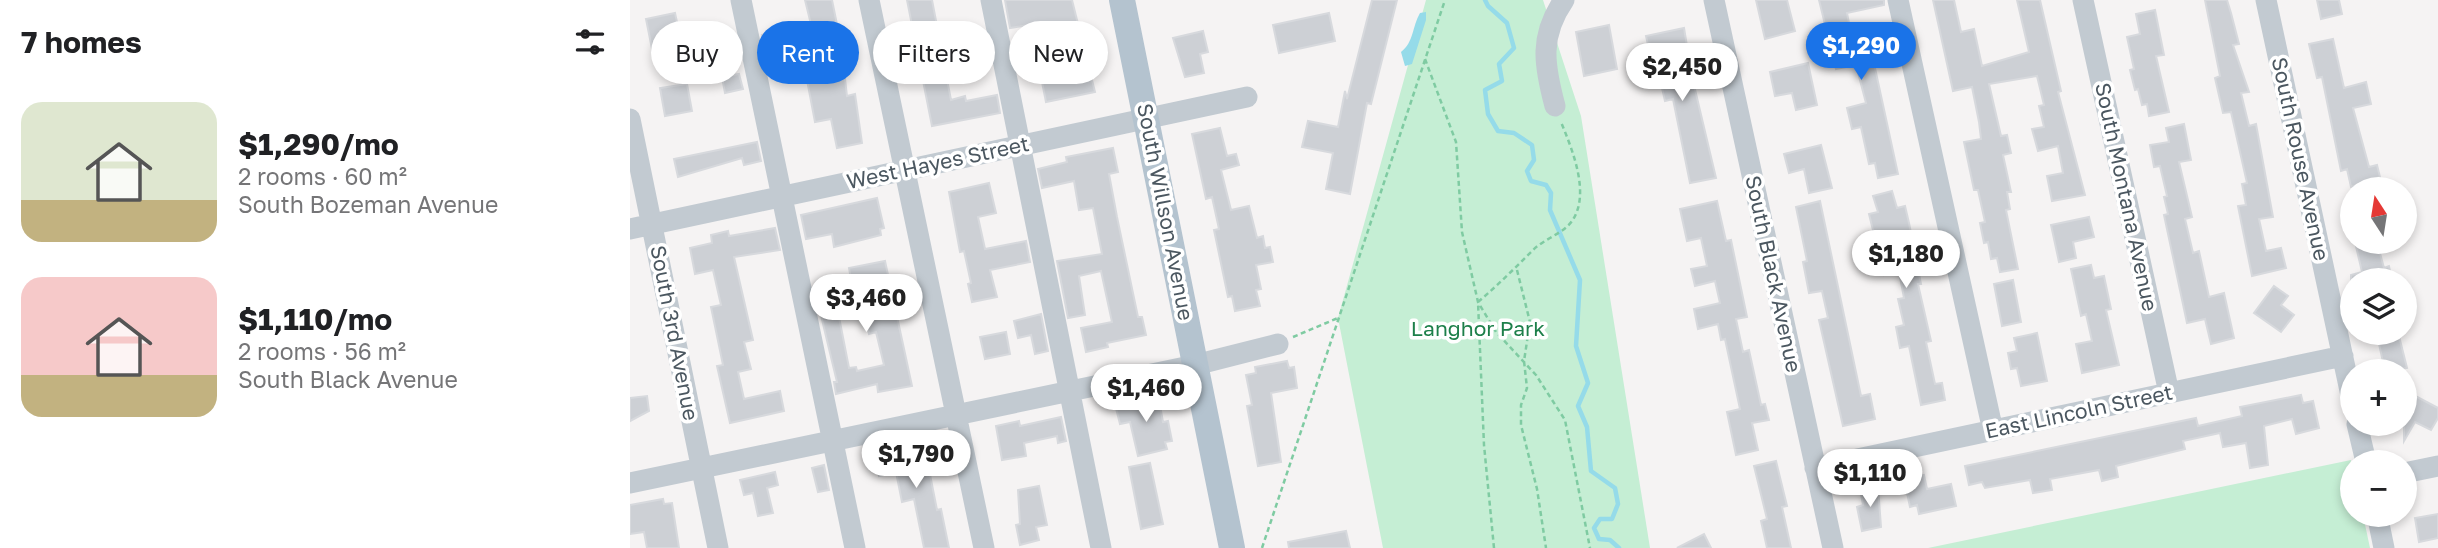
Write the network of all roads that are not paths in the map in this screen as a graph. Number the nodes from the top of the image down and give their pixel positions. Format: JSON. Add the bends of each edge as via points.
{"nodes":[{"id":1,"x":741,"y":0,"type":"edge"},
{"id":2,"x":869,"y":0,"type":"edge"},
{"id":3,"x":991,"y":0,"type":"edge"},
{"id":4,"x":1122,"y":0,"type":"edge"},
{"id":5,"x":1564,"y":0,"type":"edge"},
{"id":6,"x":1714,"y":0,"type":"edge"},
{"id":7,"x":1898,"y":0,"type":"edge"},
{"id":8,"x":2083,"y":0,"type":"edge"},
{"id":9,"x":2266,"y":0,"type":"edge"},
{"id":10,"x":1247,"y":97,"type":"dead end"},
{"id":11,"x":1555,"y":106,"type":"road end"},
{"id":12,"x":630,"y":119,"type":"edge"},
{"id":13,"x":1146,"y":119,"type":"junction"},
{"id":14,"x":1018,"y":146,"type":"junction"},
{"id":15,"x":904,"y":170,"type":"junction"},
{"id":16,"x":782,"y":197,"type":"junction"},
{"id":17,"x":653,"y":224,"type":"junction"},
{"id":18,"x":630,"y":229,"type":"edge"},
{"id":19,"x":1278,"y":344,"type":"road end"},
{"id":20,"x":2343,"y":356,"type":"junction"},
{"id":21,"x":2344,"y":359,"type":"edge"},
{"id":22,"x":1195,"y":365,"type":"junction"},
{"id":23,"x":1070,"y":391,"type":"junction"},
{"id":24,"x":2169,"y":393,"type":"junction"},
{"id":25,"x":957,"y":415,"type":"junction"},
{"id":26,"x":1993,"y":431,"type":"junction"},
{"id":27,"x":832,"y":440,"type":"junction"},
{"id":28,"x":2438,"y":466,"type":"edge"},
{"id":29,"x":702,"y":468,"type":"junction"},
{"id":30,"x":1815,"y":468,"type":"junction"},
{"id":31,"x":2417,"y":470,"type":"edge"},
{"id":32,"x":630,"y":483,"type":"edge"},
{"id":33,"x":2380,"y":527,"type":"edge"},
{"id":34,"x":718,"y":548,"type":"edge"},
{"id":35,"x":855,"y":548,"type":"edge"},
{"id":36,"x":984,"y":548,"type":"edge"},
{"id":37,"x":1101,"y":548,"type":"edge"},
{"id":38,"x":1232,"y":548,"type":"edge"},
{"id":39,"x":1832,"y":548,"type":"edge"},
{"id":40,"x":2384,"y":548,"type":"edge"}],
"edges":[{"from":1,"to":16,"type":"street"},
{"from":2,"to":15,"type":"street"},
{"from":3,"to":14,"type":"street"},
{"from":4,"to":13,"type":"main road","name":"South Willson Avenue"},
{"from":5,"to":11,"type":"street","via":[[1550,19],[1544,53]]},
{"from":6,"to":30,"type":"street","name":"South Black Avenue"},
{"from":7,"to":26,"type":"street"},
{"from":8,"to":24,"type":"street","name":"South Montana Avenue"},
{"from":9,"to":20,"type":"street","name":"South Rouse Avenue"},
{"from":10,"to":13,"type":"street","name":"West Hayes Street"},
{"from":12,"to":17,"type":"street","name":"South 3rd Avenue"},
{"from":13,"to":14,"type":"street","name":"West Hayes Street"},
{"from":13,"to":22,"type":"main road","name":"South Willson Avenue"},
{"from":14,"to":15,"type":"street","name":"West Hayes Street"},
{"from":14,"to":23,"type":"street"},
{"from":15,"to":16,"type":"street","name":"West Hayes Street"},
{"from":15,"to":25,"type":"street"},
{"from":16,"to":17,"type":"street","name":"West Hayes Street"},
{"from":16,"to":27,"type":"street"},
{"from":17,"to":18,"type":"street","name":"West Hayes Street"},
{"from":17,"to":29,"type":"street","name":"South 3rd Avenue"},
{"from":19,"to":22,"type":"street"},
{"from":20,"to":21,"type":"street","name":"South Rouse Avenue"},
{"from":20,"to":24,"type":"street","name":"East Lincoln Street"},
{"from":22,"to":23,"type":"street"},
{"from":22,"to":38,"type":"main road","name":"South Willson Avenue"},
{"from":23,"to":25,"type":"street"},
{"from":23,"to":37,"type":"street"},
{"from":24,"to":26,"type":"street","name":"East Lincoln Street"},
{"from":25,"to":27,"type":"street"},
{"from":25,"to":36,"type":"street"},
{"from":26,"to":30,"type":"street","name":"East Lincoln Street"},
{"from":27,"to":29,"type":"street"},
{"from":27,"to":35,"type":"street"},
{"from":28,"to":31,"type":"street"},
{"from":29,"to":32,"type":"street"},
{"from":29,"to":34,"type":"street","name":"South 3rd Avenue"},
{"from":30,"to":39,"type":"street","name":"South Black Avenue"},
{"from":33,"to":40,"type":"street"}]}
